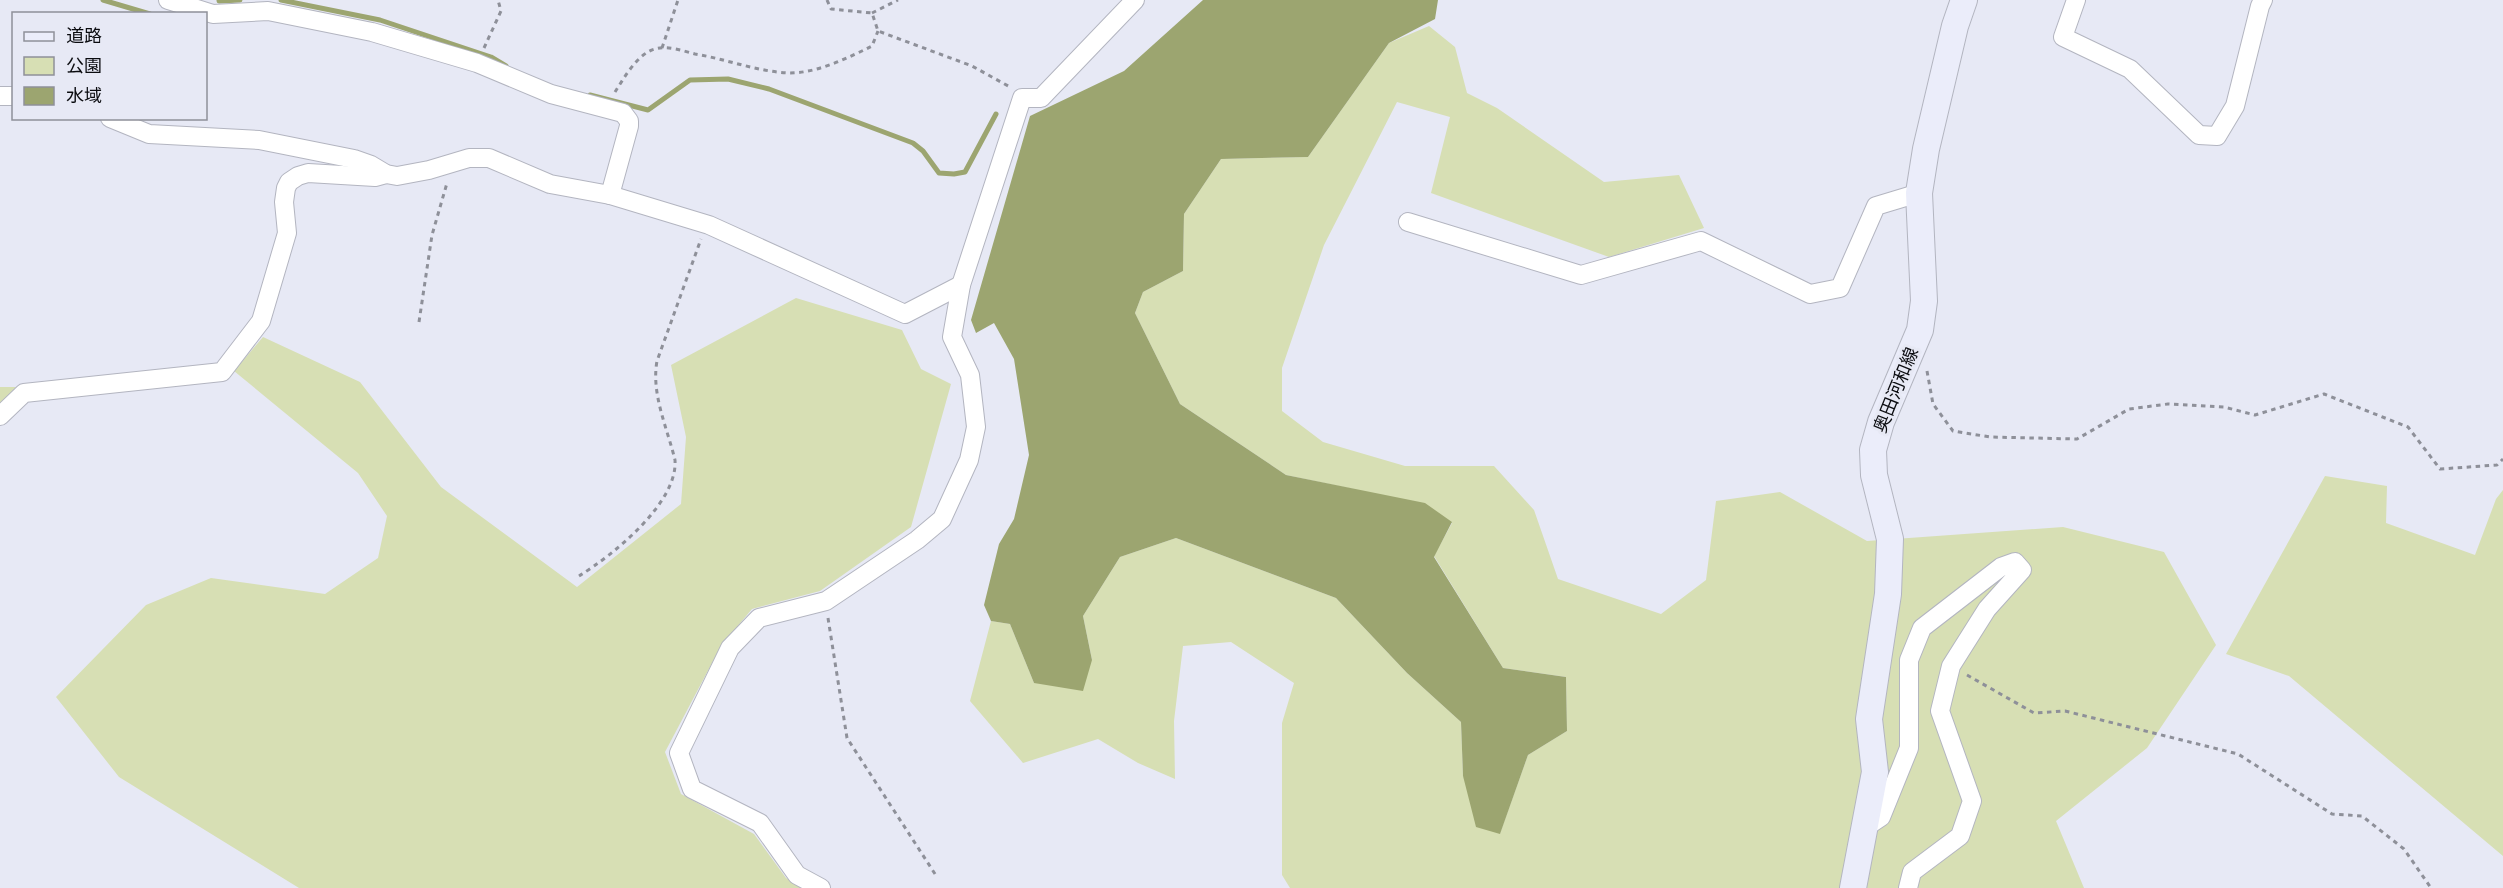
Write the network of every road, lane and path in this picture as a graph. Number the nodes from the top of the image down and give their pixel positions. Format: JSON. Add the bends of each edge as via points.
{"nodes":[{"id":1,"x":168,"y":0,"type":"edge"},
{"id":2,"x":498,"y":0,"type":"edge"},
{"id":3,"x":678,"y":0,"type":"edge"},
{"id":4,"x":827,"y":0,"type":"edge"},
{"id":5,"x":898,"y":0,"type":"edge"},
{"id":6,"x":1135,"y":0,"type":"edge"},
{"id":7,"x":1964,"y":0,"type":"edge"},
{"id":8,"x":2076,"y":0,"type":"edge"},
{"id":9,"x":2263,"y":0,"type":"edge"},
{"id":10,"x":207,"y":12,"type":"edge"},
{"id":11,"x":207,"y":12,"type":"edge"},
{"id":12,"x":872,"y":13,"type":"junction"},
{"id":13,"x":878,"y":31,"type":"junction"},
{"id":14,"x":662,"y":48,"type":"junction"},
{"id":15,"x":477,"y":63,"type":"junction"},
{"id":16,"x":1022,"y":98,"type":"junction"},
{"id":17,"x":608,"y":108,"type":"junction"},
{"id":18,"x":115,"y":120,"type":"edge"},
{"id":19,"x":386,"y":174,"type":"junction"},
{"id":20,"x":449,"y":177,"type":"dead end"},
{"id":21,"x":1919,"y":193,"type":"junction"},
{"id":22,"x":610,"y":195,"type":"junction"},
{"id":23,"x":1408,"y":222,"type":"dead end"},
{"id":24,"x":706,"y":224,"type":"junction"},
{"id":25,"x":961,"y":285,"type":"junction"},
{"id":26,"x":419,"y":322,"type":"dead end"},
{"id":27,"x":1926,"y":362,"type":"dead end"},
{"id":28,"x":0,"y":416,"type":"edge"},
{"id":29,"x":2503,"y":459,"type":"edge"},
{"id":30,"x":579,"y":576,"type":"dead end"},
{"id":31,"x":826,"y":601,"type":"junction"},
{"id":32,"x":1951,"y":666,"type":"junction"},
{"id":33,"x":1863,"y":830,"type":"junction"},
{"id":34,"x":936,"y":877,"type":"dead end"},
{"id":35,"x":821,"y":888,"type":"edge"},
{"id":36,"x":1854,"y":888,"type":"edge"},
{"id":37,"x":1908,"y":888,"type":"edge"},
{"id":38,"x":2431,"y":888,"type":"edge"}],
"edges":[{"from":1,"to":10,"type":"street"},
{"from":2,"to":15,"type":"path","via":[[501,11]]},
{"from":3,"to":14,"type":"path"},
{"from":4,"to":12,"type":"path","via":[[831,9]]},
{"from":5,"to":12,"type":"path"},
{"from":6,"to":16,"type":"street","via":[[1041,98]]},
{"from":7,"to":21,"type":"main road","name":"奥田河和線","via":[[1926,149]]},
{"from":8,"to":9,"type":"street","via":[[2063,37],[2130,69],[2199,135],[2217,136],[2235,106]]},
{"from":11,"to":15,"type":"street","via":[[268,11],[349,27]]},
{"from":12,"to":13,"type":"path"},
{"from":13,"to":14,"type":"path","via":[[872,46],[859,53],[790,73]]},
{"from":13,"to":16,"type":"path","via":[[988,73]]},
{"from":14,"to":17,"type":"path","via":[[647,53],[633,67]]},
{"from":15,"to":17,"type":"street","via":[[551,94]]},
{"from":16,"to":25,"type":"street"},
{"from":17,"to":22,"type":"street","via":[[623,113],[629,121]]},
{"from":18,"to":19,"type":"street","via":[[149,134],[259,140],[354,159]]},
{"from":19,"to":22,"type":"street","via":[[397,176],[469,158],[489,158],[550,184]]},
{"from":19,"to":28,"type":"street","via":[[375,177],[308,173],[289,182],[284,202],[287,233],[261,321],[222,372],[24,393]]},
{"from":20,"to":26,"type":"path","via":[[432,235]]},
{"from":21,"to":23,"type":"street","via":[[1876,206],[1840,288],[1810,294],[1701,241],[1581,274]]},
{"from":21,"to":33,"type":"main road","name":"奥田河和線","via":[[1924,301],[1920,330],[1873,450],[1874,475],[1890,539],[1888,594],[1869,719],[1875,772]]},
{"from":22,"to":24,"type":"street"},
{"from":24,"to":25,"type":"street","via":[[905,314]]},
{"from":24,"to":30,"type":"path","via":[[654,376],[675,460],[671,483],[654,511],[610,555]]},
{"from":25,"to":31,"type":"street","via":[[952,337],[970,375],[976,427],[969,460],[942,519]]},
{"from":27,"to":29,"type":"path","via":[[1933,404],[1953,431],[1990,437],[2077,439],[2129,409],[2168,404],[2213,406],[2255,415],[2324,394],[2408,427],[2440,470],[2497,465]]},
{"from":31,"to":34,"type":"path","via":[[847,738]]},
{"from":31,"to":35,"type":"street","via":[[759,618],[730,648],[680,753],[692,789],[760,823],[797,874]]},
{"from":32,"to":33,"type":"street","via":[[1987,609],[2022,570],[2015,562],[2001,567],[1922,628],[1909,660],[1910,747],[1881,818]]},
{"from":32,"to":37,"type":"street","via":[[1940,711],[1972,801],[1959,836],[1912,872]]},
{"from":32,"to":38,"type":"path","via":[[2034,713],[2065,711],[2238,754],[2332,814],[2362,816],[2404,849]]},
{"from":33,"to":36,"type":"main road","name":"奥田河和線"}]}
